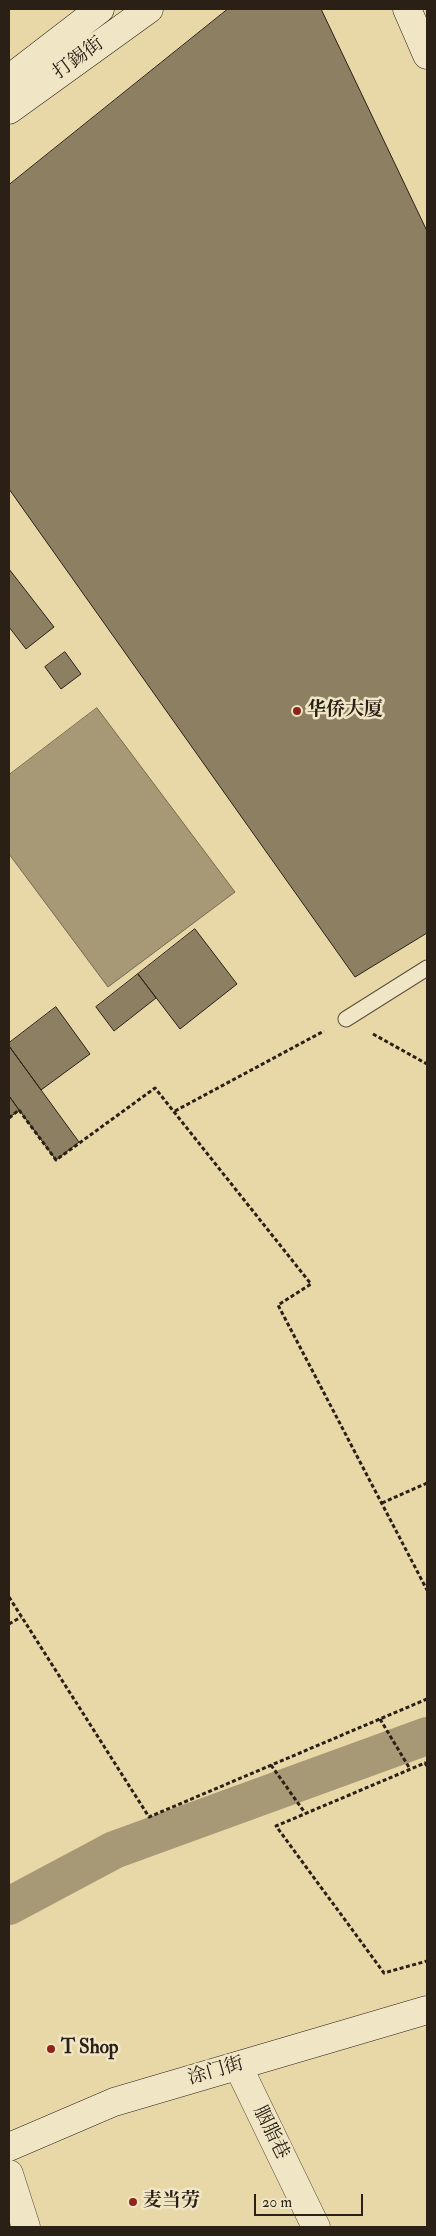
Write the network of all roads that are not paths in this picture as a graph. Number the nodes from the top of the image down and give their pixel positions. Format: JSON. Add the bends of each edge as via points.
{"nodes":[{"id":1,"x":100,"y":9,"type":"edge"},
{"id":2,"x":150,"y":9,"type":"edge"},
{"id":3,"x":407,"y":9,"type":"edge"},
{"id":4,"x":427,"y":55,"type":"edge"},
{"id":5,"x":9,"y":78,"type":"edge"},
{"id":6,"x":9,"y":110,"type":"edge"},
{"id":7,"x":427,"y":968,"type":"edge"},
{"id":8,"x":346,"y":1019,"type":"road end"},
{"id":9,"x":427,"y":2010,"type":"edge"},
{"id":10,"x":238,"y":2066,"type":"junction"},
{"id":11,"x":9,"y":2147,"type":"edge"},
{"id":12,"x":9,"y":2174,"type":"edge"},
{"id":13,"x":26,"y":2227,"type":"edge"},
{"id":14,"x":316,"y":2227,"type":"edge"}],
"edges":[{"from":1,"to":5,"type":"main road","name":"打錫街"},
{"from":2,"to":6,"type":"main road","name":"打錫街"},
{"from":3,"to":4,"type":"main road"},
{"from":7,"to":8,"type":"lane"},
{"from":9,"to":10,"type":"main road","name":"涂门街"},
{"from":10,"to":11,"type":"main road","name":"涂门街","via":[[114,2102]]},
{"from":10,"to":14,"type":"main road","name":"胭脂巷"},
{"from":12,"to":13,"type":"main road"}]}
